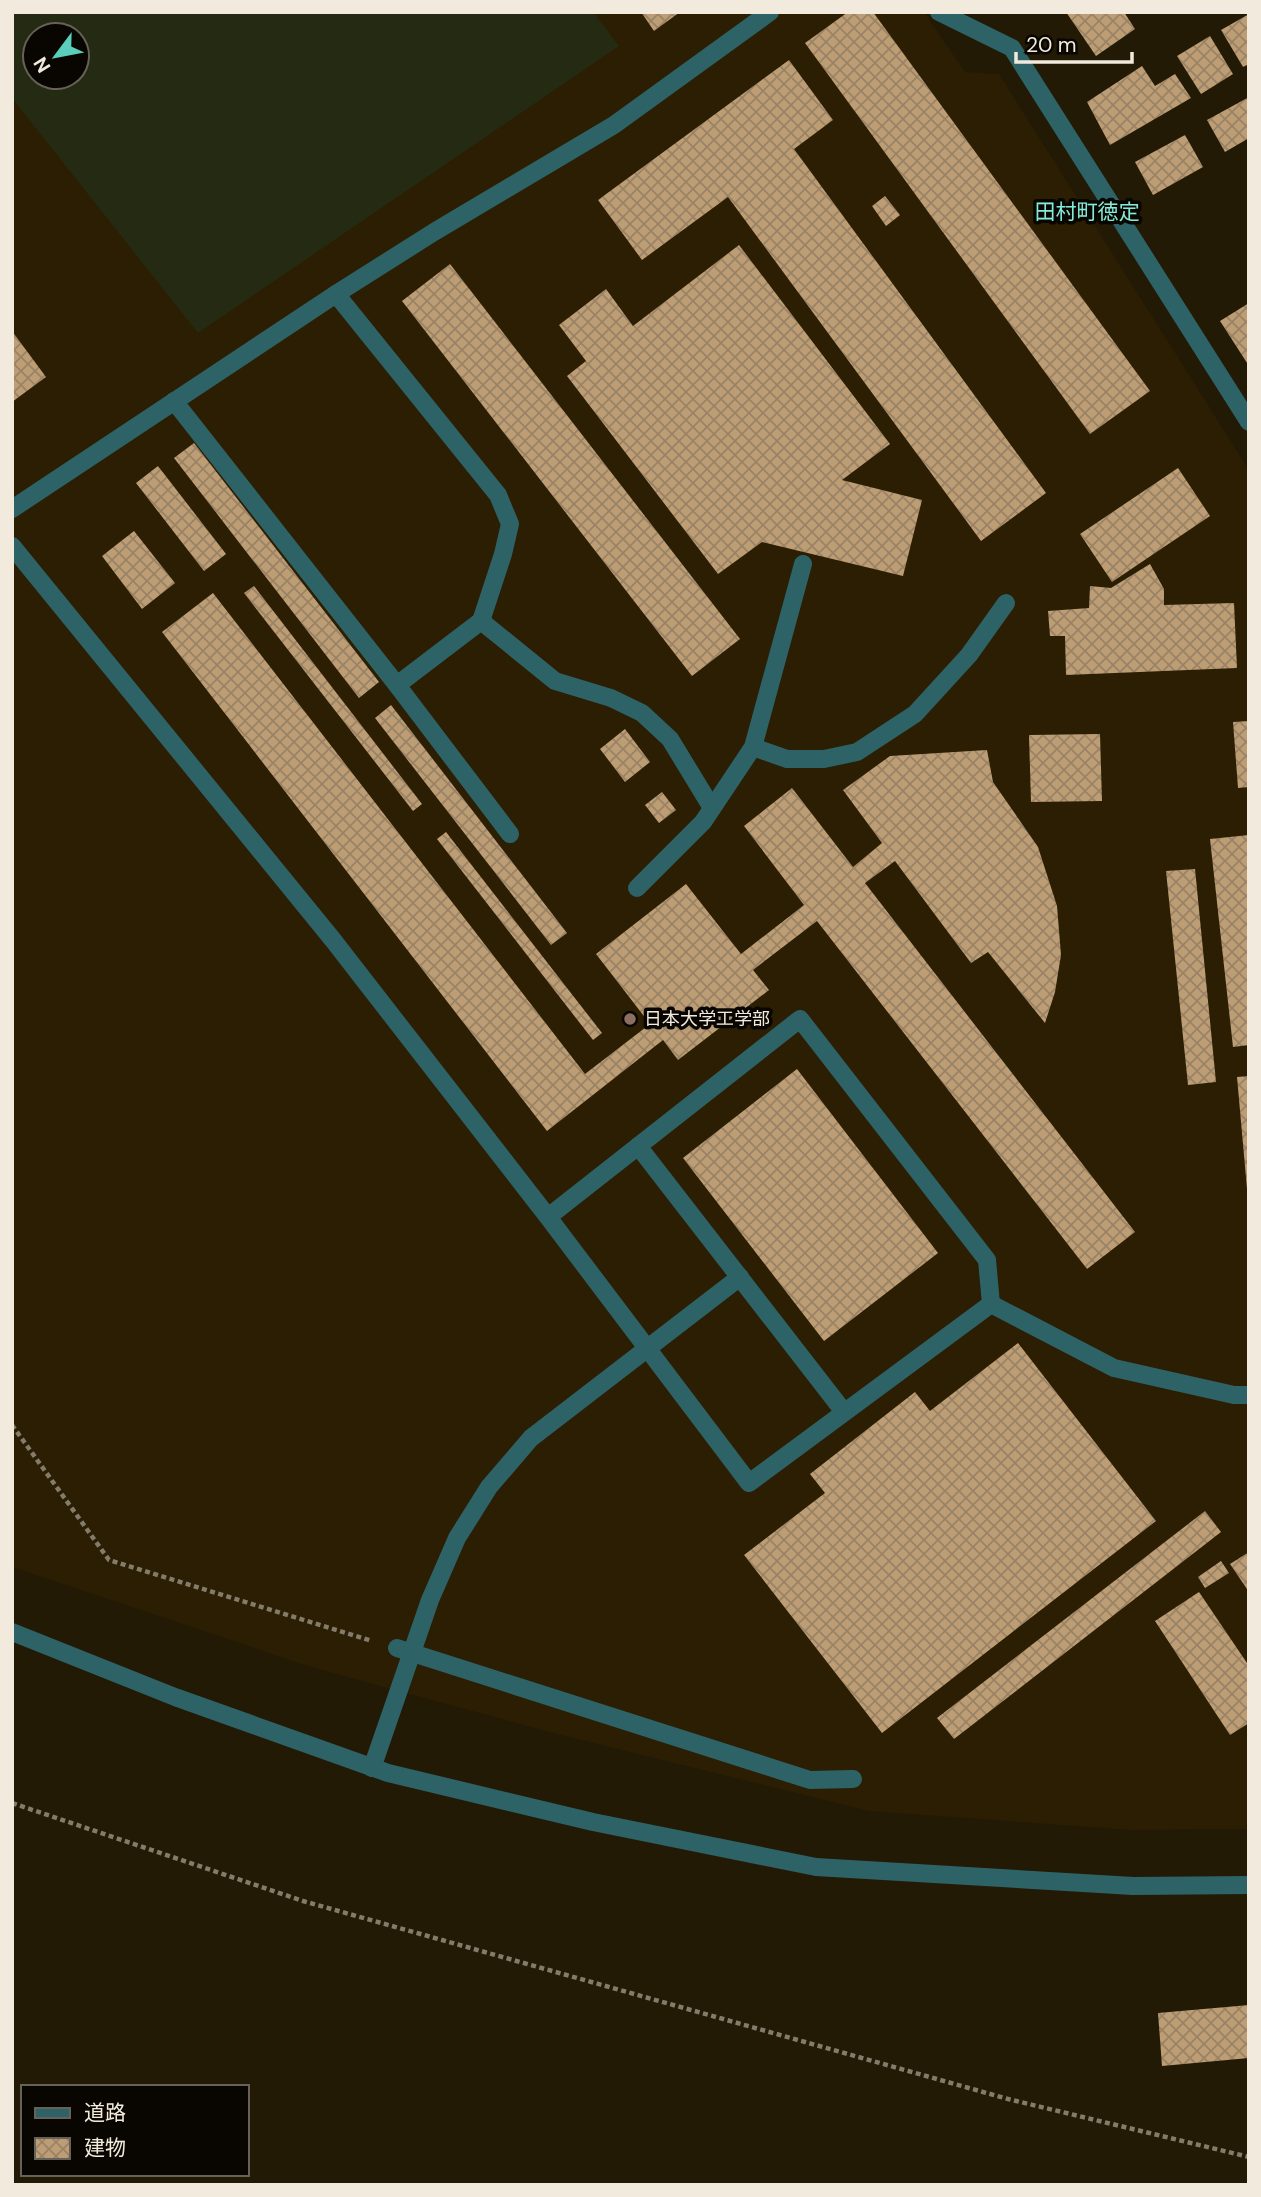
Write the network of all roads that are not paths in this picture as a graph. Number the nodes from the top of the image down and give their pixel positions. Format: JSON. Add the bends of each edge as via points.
{"nodes":[{"id":1,"x":770,"y":12,"type":"edge"},
{"id":2,"x":939,"y":12,"type":"edge"},
{"id":3,"x":336,"y":294,"type":"junction"},
{"id":4,"x":174,"y":401,"type":"junction"},
{"id":5,"x":1247,"y":416,"type":"edge"},
{"id":6,"x":12,"y":509,"type":"edge"},
{"id":7,"x":12,"y":547,"type":"edge"},
{"id":8,"x":803,"y":564,"type":"dead end"},
{"id":9,"x":1006,"y":603,"type":"dead end"},
{"id":10,"x":481,"y":621,"type":"junction"},
{"id":11,"x":397,"y":685,"type":"junction"},
{"id":12,"x":753,"y":747,"type":"junction"},
{"id":13,"x":712,"y":808,"type":"junction"},
{"id":14,"x":510,"y":834,"type":"dead end"},
{"id":15,"x":637,"y":888,"type":"dead end"},
{"id":16,"x":638,"y":1146,"type":"junction"},
{"id":17,"x":548,"y":1217,"type":"junction"},
{"id":18,"x":740,"y":1277,"type":"junction"},
{"id":19,"x":991,"y":1304,"type":"junction"},
{"id":20,"x":648,"y":1349,"type":"junction"},
{"id":21,"x":1249,"y":1395,"type":"edge"},
{"id":22,"x":844,"y":1412,"type":"junction"},
{"id":23,"x":12,"y":1632,"type":"edge"},
{"id":24,"x":404,"y":1650,"type":"junction"},
{"id":25,"x":372,"y":1768,"type":"junction"},
{"id":26,"x":853,"y":1780,"type":"dead end"},
{"id":27,"x":1249,"y":1885,"type":"edge"}],
"edges":[{"from":1,"to":3,"type":"street","via":[[614,125]]},
{"from":2,"to":5,"type":"street","via":[[1012,48]]},
{"from":3,"to":4,"type":"street"},
{"from":3,"to":10,"type":"street","via":[[498,495],[510,524]]},
{"from":4,"to":6,"type":"street"},
{"from":4,"to":11,"type":"street"},
{"from":7,"to":17,"type":"street","via":[[333,940]]},
{"from":8,"to":12,"type":"street"},
{"from":9,"to":12,"type":"street","via":[[969,655],[915,714],[858,752],[824,759],[787,759]]},
{"from":10,"to":11,"type":"street"},
{"from":10,"to":13,"type":"street","via":[[555,681],[642,713],[670,739]]},
{"from":11,"to":14,"type":"street"},
{"from":12,"to":13,"type":"street"},
{"from":13,"to":15,"type":"street"},
{"from":16,"to":17,"type":"street"},
{"from":16,"to":18,"type":"street"},
{"from":16,"to":19,"type":"street","via":[[800,1018],[987,1260]]},
{"from":17,"to":20,"type":"street"},
{"from":18,"to":20,"type":"street"},
{"from":18,"to":22,"type":"street"},
{"from":19,"to":21,"type":"street","via":[[1114,1368]]},
{"from":19,"to":22,"type":"street"},
{"from":20,"to":22,"type":"street","via":[[749,1483]]},
{"from":20,"to":24,"type":"street","via":[[531,1438],[489,1487],[457,1538]]},
{"from":23,"to":25,"type":"street"},
{"from":24,"to":25,"type":"street"},
{"from":24,"to":26,"type":"street","via":[[810,1780]]},
{"from":25,"to":27,"type":"street","via":[[593,1822],[816,1867],[1133,1886]]}]}
